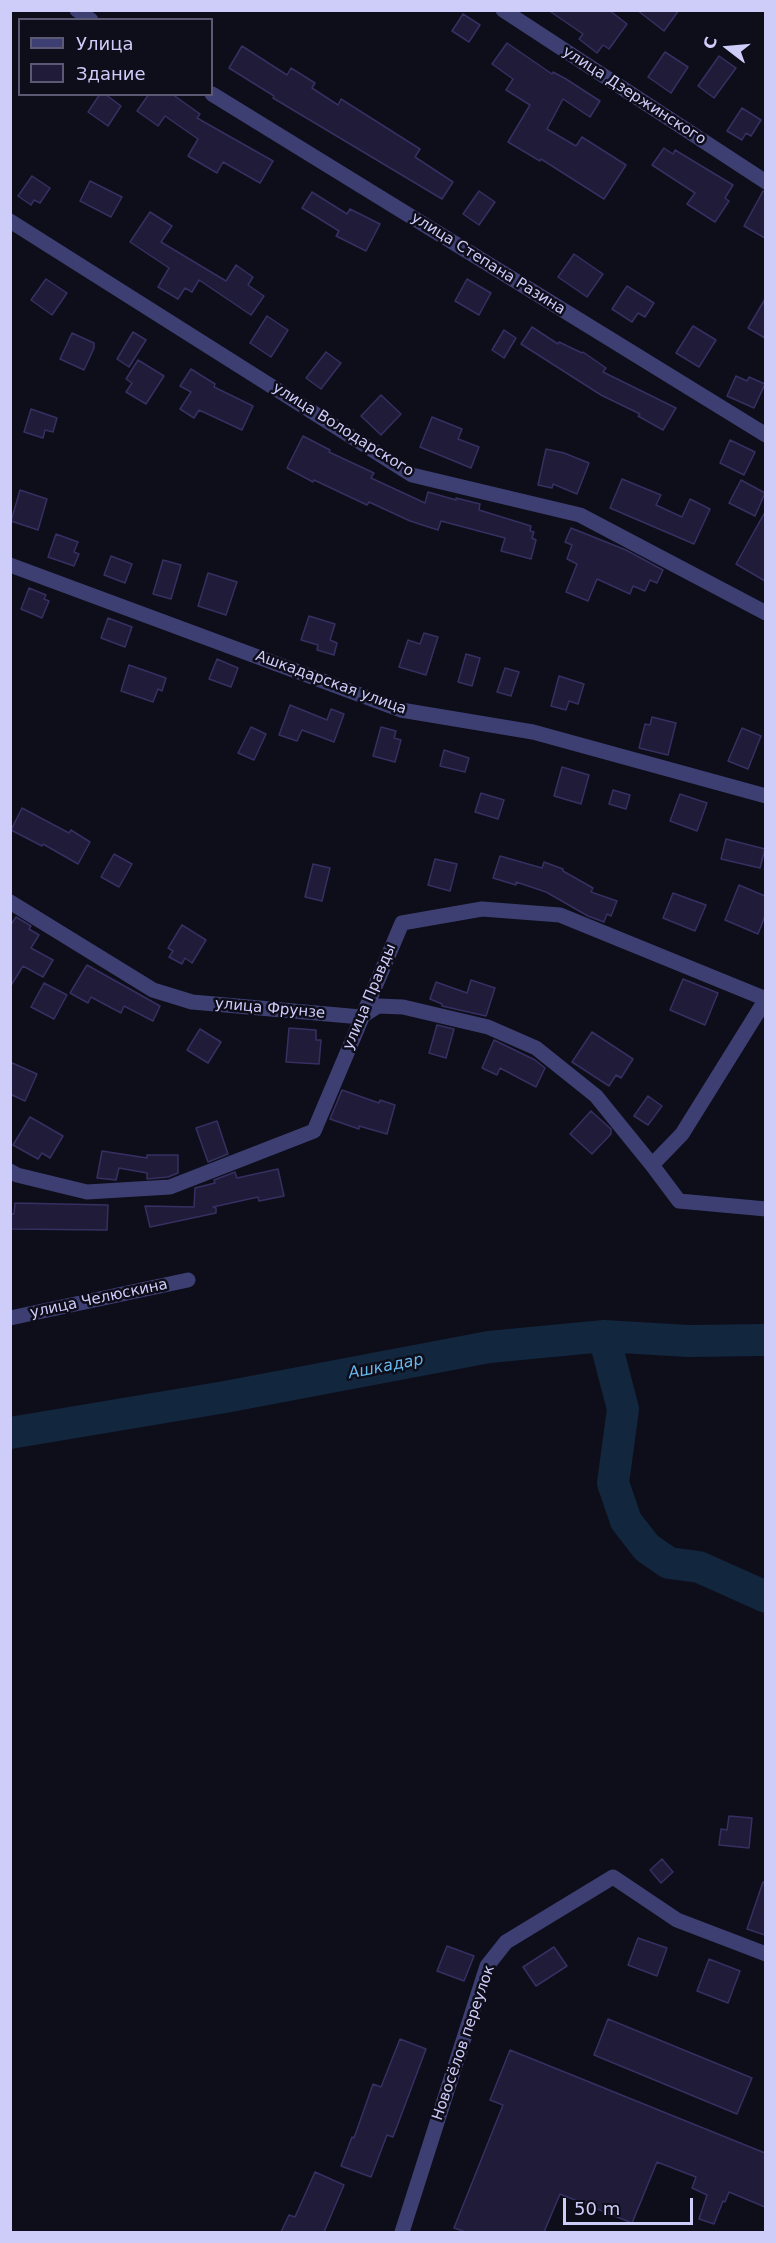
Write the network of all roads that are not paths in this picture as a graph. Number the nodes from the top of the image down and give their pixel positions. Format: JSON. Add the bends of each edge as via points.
{"nodes":[{"id":1,"x":503,"y":10,"type":"edge"},
{"id":2,"x":213,"y":95,"type":"edge"},
{"id":3,"x":765,"y":182,"type":"edge"},
{"id":4,"x":10,"y":221,"type":"edge"},
{"id":5,"x":765,"y":435,"type":"edge"},
{"id":6,"x":10,"y":566,"type":"edge"},
{"id":7,"x":765,"y":613,"type":"edge"},
{"id":8,"x":765,"y":796,"type":"edge"},
{"id":9,"x":10,"y":902,"type":"edge"},
{"id":10,"x":765,"y":999,"type":"edge"},
{"id":11,"x":361,"y":1017,"type":"junction"},
{"id":12,"x":652,"y":1165,"type":"junction"},
{"id":13,"x":10,"y":1171,"type":"edge"},
{"id":14,"x":765,"y":1209,"type":"edge"},
{"id":15,"x":188,"y":1280,"type":"dead end"},
{"id":16,"x":10,"y":1318,"type":"edge"},
{"id":17,"x":765,"y":1954,"type":"edge"},
{"id":18,"x":402,"y":2232,"type":"edge"}],
"edges":[{"from":1,"to":3,"type":"street","name":"улица Дзержинского"},
{"from":2,"to":5,"type":"street","name":"улица Степана Разина"},
{"from":4,"to":7,"type":"street","name":"улица Володарского","via":[[412,476],[580,515]]},
{"from":6,"to":8,"type":"street","name":"Ашкадарская улица","via":[[401,710],[533,732]]},
{"from":9,"to":11,"type":"street","name":"улица Фрунзе","via":[[153,990],[192,1002]]},
{"from":10,"to":11,"type":"street","name":"улица Правды","via":[[560,915],[482,909],[402,923]]},
{"from":10,"to":12,"type":"street","via":[[682,1134]]},
{"from":11,"to":12,"type":"street","name":"улица Фрунзе","via":[[378,1006],[403,1007],[488,1027],[536,1048],[596,1096]]},
{"from":11,"to":13,"type":"street","name":"улица Правды","via":[[314,1131],[170,1186],[87,1192]]},
{"from":12,"to":14,"type":"street","name":"улица Фрунзе","via":[[679,1201]]},
{"from":15,"to":16,"type":"street","name":"улица Челюскина"},
{"from":17,"to":18,"type":"street","name":"Новосёлов переулок","via":[[677,1920],[613,1877],[506,1942],[487,1966]]}]}
